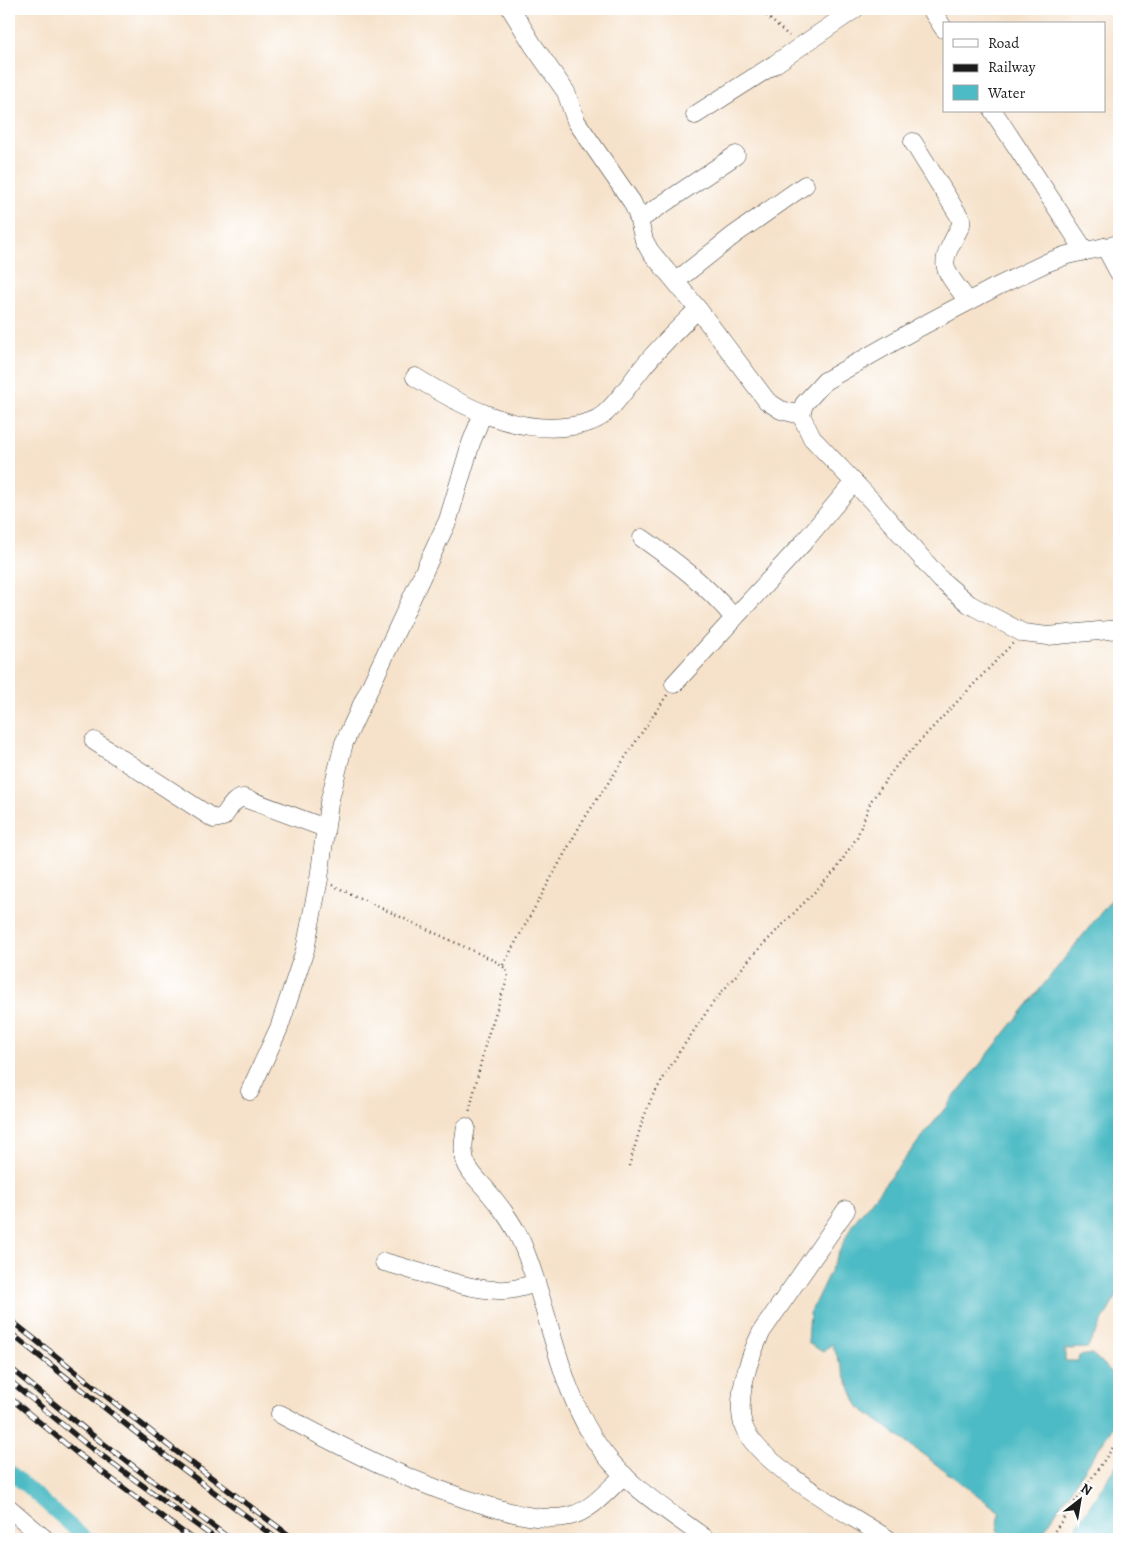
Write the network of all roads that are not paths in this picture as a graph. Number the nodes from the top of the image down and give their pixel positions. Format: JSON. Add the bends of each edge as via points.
{"nodes":[{"id":1,"x":511,"y":9,"type":"edge"},
{"id":2,"x":855,"y":9,"type":"edge"},
{"id":3,"x":931,"y":9,"type":"edge"},
{"id":4,"x":943,"y":27,"type":"edge"},
{"id":5,"x":994,"y":112,"type":"edge"},
{"id":6,"x":695,"y":115,"type":"dead end"},
{"id":7,"x":913,"y":142,"type":"dead end"},
{"id":8,"x":736,"y":155,"type":"dead end"},
{"id":9,"x":804,"y":185,"type":"dead end"},
{"id":10,"x":639,"y":220,"type":"junction"},
{"id":11,"x":1112,"y":245,"type":"edge"},
{"id":12,"x":1085,"y":250,"type":"junction"},
{"id":13,"x":1119,"y":273,"type":"edge"},
{"id":14,"x":676,"y":282,"type":"junction"},
{"id":15,"x":968,"y":301,"type":"junction"},
{"id":16,"x":698,"y":309,"type":"junction"},
{"id":17,"x":414,"y":378,"type":"dead end"},
{"id":18,"x":483,"y":413,"type":"junction"},
{"id":19,"x":801,"y":415,"type":"junction"},
{"id":20,"x":854,"y":482,"type":"junction"},
{"id":21,"x":642,"y":538,"type":"dead end"},
{"id":22,"x":734,"y":618,"type":"junction"},
{"id":23,"x":1119,"y":629,"type":"edge"},
{"id":24,"x":674,"y":684,"type":"road end"},
{"id":25,"x":94,"y":741,"type":"dead end"},
{"id":26,"x":325,"y":828,"type":"junction"},
{"id":27,"x":250,"y":1090,"type":"dead end"},
{"id":28,"x":466,"y":1127,"type":"road end"},
{"id":29,"x":846,"y":1210,"type":"dead end"},
{"id":30,"x":384,"y":1262,"type":"dead end"},
{"id":31,"x":536,"y":1283,"type":"junction"},
{"id":32,"x":280,"y":1414,"type":"dead end"},
{"id":33,"x":624,"y":1475,"type":"junction"},
{"id":34,"x":11,"y":1515,"type":"edge"},
{"id":35,"x":45,"y":1539,"type":"edge"},
{"id":36,"x":706,"y":1539,"type":"edge"},
{"id":37,"x":888,"y":1539,"type":"edge"}],
"edges":[{"from":1,"to":10,"type":"street","via":[[566,92],[576,121],[632,202]]},
{"from":2,"to":6,"type":"street"},
{"from":3,"to":4,"type":"street"},
{"from":5,"to":12,"type":"street"},
{"from":7,"to":15,"type":"street","via":[[961,219],[944,258],[944,267]]},
{"from":8,"to":10,"type":"street"},
{"from":9,"to":14,"type":"street"},
{"from":10,"to":14,"type":"street","via":[[650,251]]},
{"from":11,"to":12,"type":"street"},
{"from":11,"to":13,"type":"street"},
{"from":12,"to":15,"type":"street","via":[[1046,263]]},
{"from":14,"to":16,"type":"street"},
{"from":15,"to":19,"type":"street","via":[[825,381],[804,404]]},
{"from":16,"to":18,"type":"street","via":[[653,355],[616,402],[603,415],[589,422],[536,428]]},
{"from":16,"to":19,"type":"street","via":[[767,401],[781,410]]},
{"from":17,"to":18,"type":"street"},
{"from":18,"to":26,"type":"street","via":[[448,520],[344,744]]},
{"from":19,"to":20,"type":"street","via":[[812,438]]},
{"from":20,"to":22,"type":"street"},
{"from":20,"to":23,"type":"street","via":[[941,580],[969,604],[1023,633],[1048,636]]},
{"from":21,"to":22,"type":"street","via":[[690,572]]},
{"from":22,"to":24,"type":"street"},
{"from":25,"to":26,"type":"street","via":[[214,819],[223,817],[234,801],[244,798]]},
{"from":26,"to":27,"type":"street","via":[[305,950],[267,1058]]},
{"from":28,"to":31,"type":"street","via":[[463,1148],[466,1163],[512,1224]]},
{"from":29,"to":37,"type":"street","via":[[762,1331],[744,1381],[743,1425],[749,1439],[800,1482]]},
{"from":30,"to":31,"type":"street","via":[[496,1291]]},
{"from":31,"to":33,"type":"street","via":[[562,1367],[589,1430]]},
{"from":32,"to":33,"type":"street","via":[[393,1473],[460,1498],[531,1516],[571,1516],[588,1507]]},
{"from":33,"to":36,"type":"street"},
{"from":34,"to":35,"type":"street"}]}
